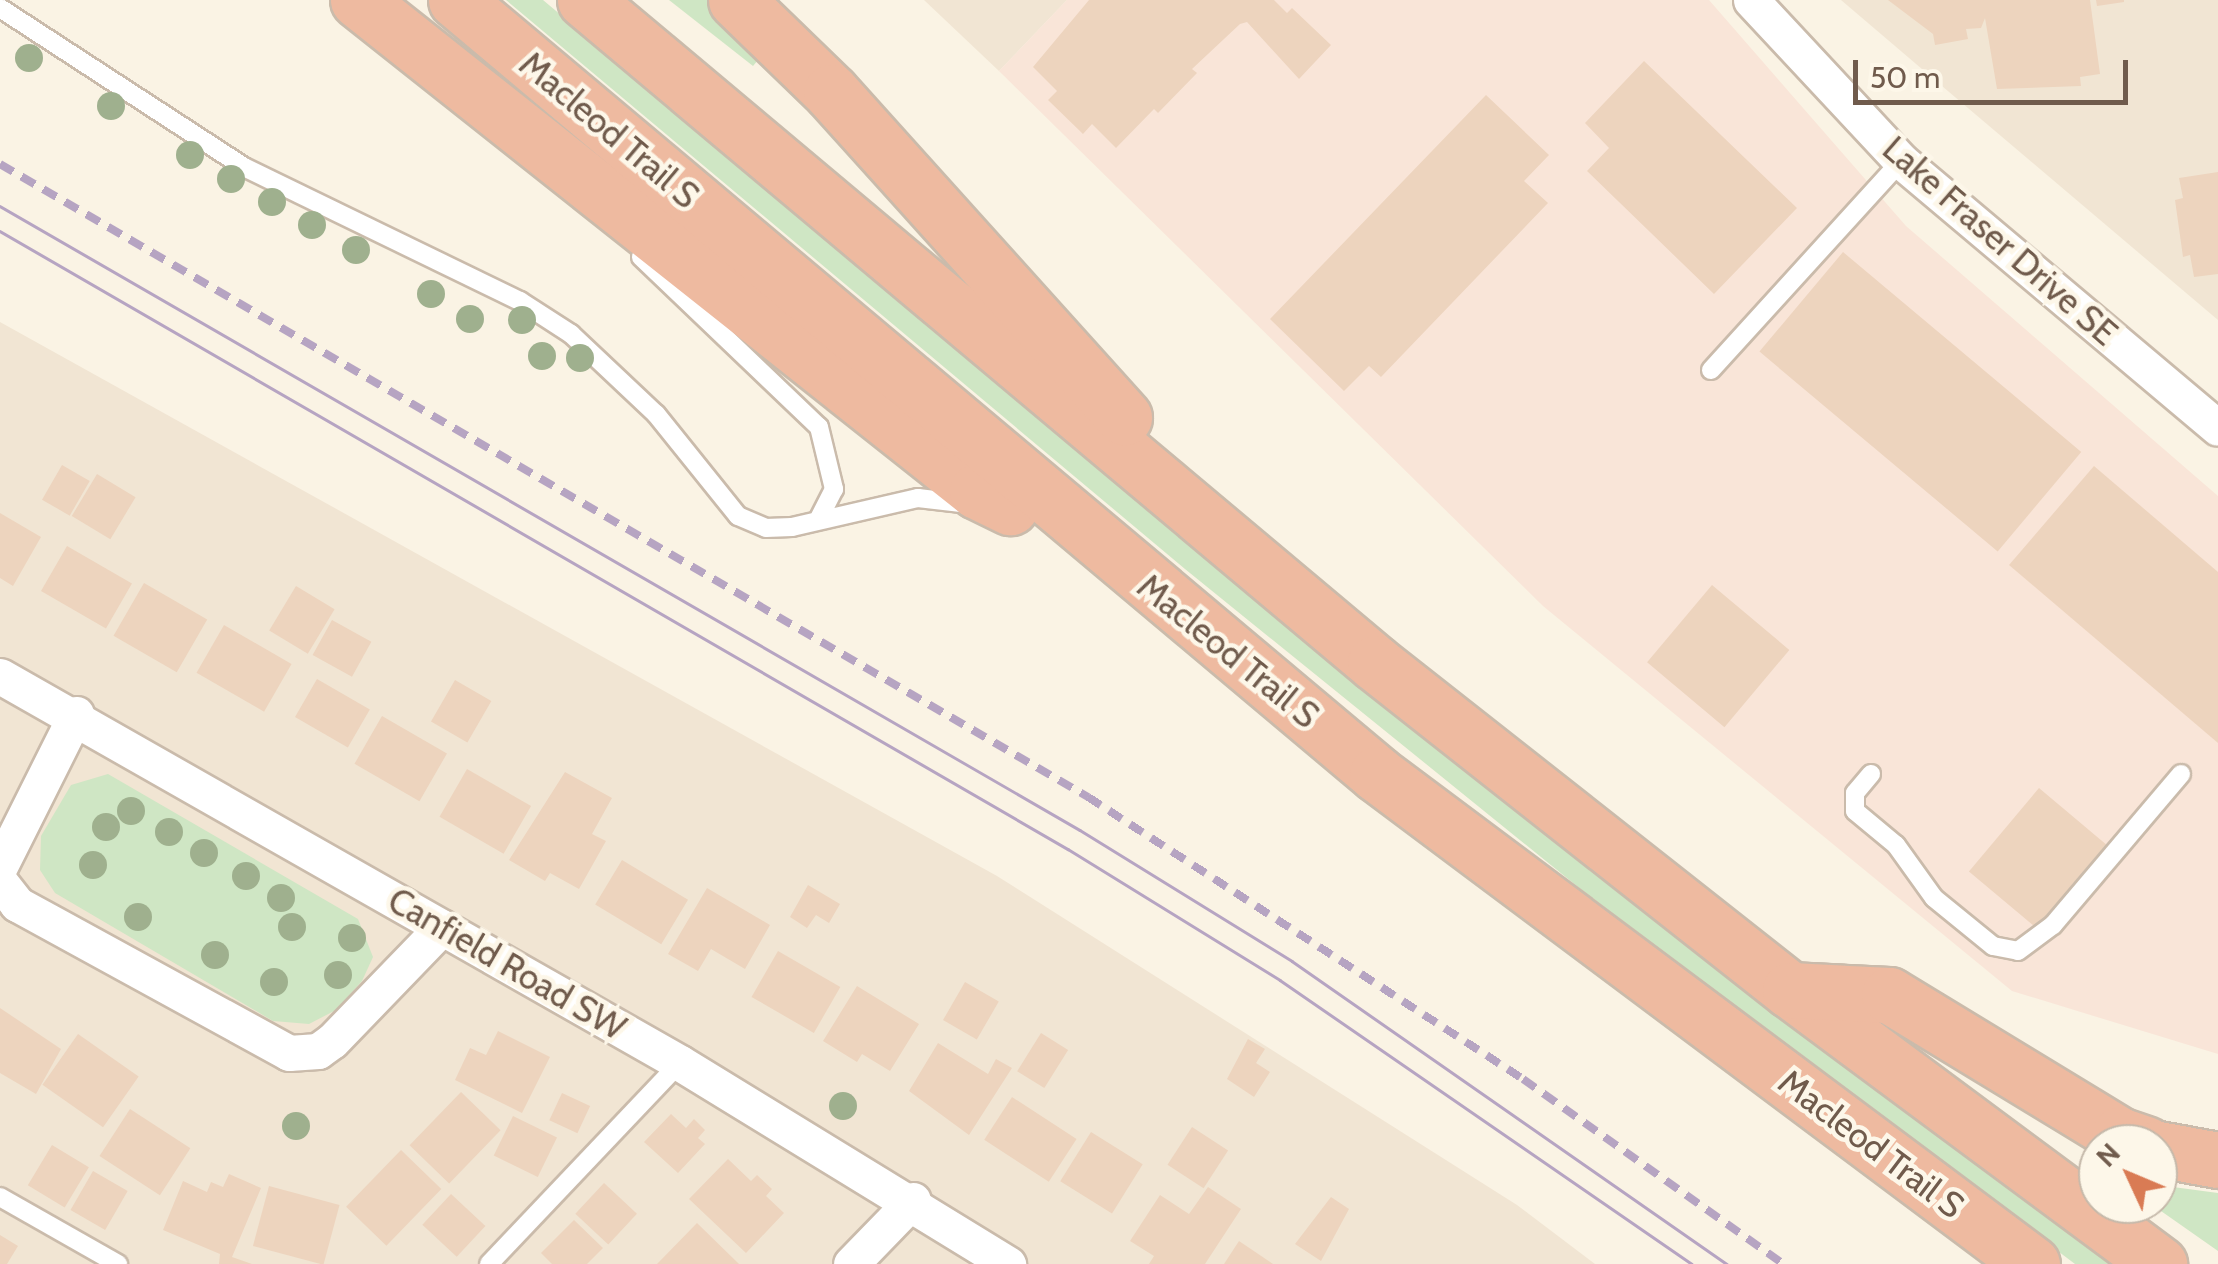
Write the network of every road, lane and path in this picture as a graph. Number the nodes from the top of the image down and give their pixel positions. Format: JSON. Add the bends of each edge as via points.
{"nodes":[{"id":1,"x":456,"y":0,"type":"edge"},
{"id":2,"x":585,"y":0,"type":"edge"},
{"id":3,"x":736,"y":0,"type":"edge"},
{"id":4,"x":1751,"y":0,"type":"edge"},
{"id":5,"x":0,"y":8,"type":"edge"},
{"id":6,"x":372,"y":12,"type":"edge"},
{"id":7,"x":1902,"y":161,"type":"junction"},
{"id":8,"x":593,"y":213,"type":"dead end"},
{"id":9,"x":622,"y":240,"type":"dead end"},
{"id":10,"x":1711,"y":370,"type":"dead end"},
{"id":11,"x":2218,"y":428,"type":"edge"},
{"id":12,"x":1016,"y":509,"type":"junction"},
{"id":13,"x":820,"y":517,"type":"junction"},
{"id":14,"x":1112,"y":555,"type":"junction"},
{"id":15,"x":1264,"y":572,"type":"junction"},
{"id":16,"x":0,"y":676,"type":"edge"},
{"id":17,"x":76,"y":714,"type":"junction"},
{"id":18,"x":1871,"y":774,"type":"dead end"},
{"id":19,"x":2181,"y":774,"type":"dead end"},
{"id":20,"x":0,"y":866,"type":"edge"},
{"id":21,"x":0,"y":882,"type":"edge"},
{"id":22,"x":442,"y":927,"type":"junction"},
{"id":23,"x":1790,"y":990,"type":"junction"},
{"id":24,"x":680,"y":1063,"type":"junction"},
{"id":25,"x":2101,"y":1124,"type":"edge"},
{"id":26,"x":2178,"y":1152,"type":"edge"},
{"id":27,"x":2218,"y":1160,"type":"edge"},
{"id":28,"x":0,"y":1197,"type":"edge"},
{"id":29,"x":913,"y":1200,"type":"junction"},
{"id":30,"x":118,"y":1264,"type":"edge"},
{"id":31,"x":489,"y":1264,"type":"edge"},
{"id":32,"x":851,"y":1264,"type":"edge"},
{"id":33,"x":1008,"y":1264,"type":"edge"},
{"id":34,"x":2032,"y":1264,"type":"edge"},
{"id":35,"x":2160,"y":1264,"type":"edge"}],
"edges":[{"from":1,"to":14,"type":"highway","name":"Macleod Trail S"},
{"from":2,"to":15,"type":"highway"},
{"from":3,"to":15,"type":"highway","via":[[831,92]]},
{"from":4,"to":7,"type":"street","name":"Lake Fraser Drive SE"},
{"from":5,"to":13,"type":"lane","via":[[244,167],[520,301],[571,334],[656,414],[738,516],[766,528]]},
{"from":6,"to":8,"type":"lane"},
{"from":6,"to":12,"type":"highway","via":[[977,490]]},
{"from":7,"to":10,"type":"lane"},
{"from":7,"to":11,"type":"street","name":"Lake Fraser Drive SE"},
{"from":9,"to":13,"type":"lane","via":[[819,427],[834,489]]},
{"from":12,"to":13,"type":"lane","via":[[918,498]]},
{"from":12,"to":14,"type":"highway"},
{"from":14,"to":34,"type":"highway","name":"Macleod Trail S","via":[[1377,774]]},
{"from":15,"to":23,"type":"highway"},
{"from":16,"to":17,"type":"street","name":"Canfield Road SW"},
{"from":17,"to":20,"type":"street"},
{"from":17,"to":22,"type":"street","name":"Canfield Road SW"},
{"from":18,"to":19,"type":"lane","via":[[1856,794],[1855,811],[1896,844],[1934,898],[1993,946],[2018,951],[2054,926]]},
{"from":21,"to":22,"type":"street","via":[[16,904],[289,1053],[318,1051],[332,1041]]},
{"from":22,"to":24,"type":"street","name":"Canfield Road SW"},
{"from":23,"to":25,"type":"highway","via":[[1889,995]]},
{"from":23,"to":35,"type":"highway"},
{"from":24,"to":29,"type":"street","name":"Canfield Road SW"},
{"from":24,"to":31,"type":"lane"},
{"from":26,"to":27,"type":"highway"},
{"from":28,"to":30,"type":"lane"},
{"from":29,"to":32,"type":"street"},
{"from":29,"to":33,"type":"street","name":"Canfield Road SW"}]}
